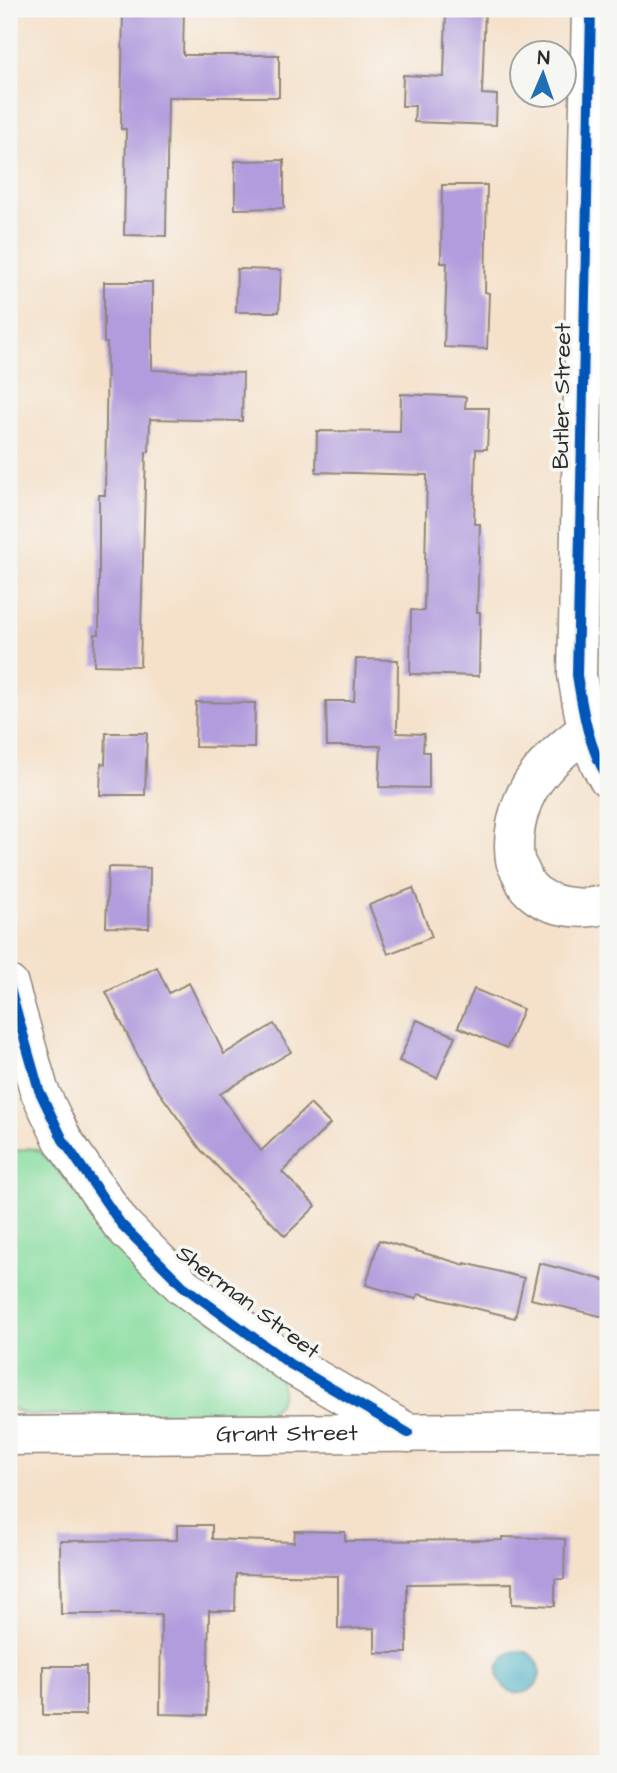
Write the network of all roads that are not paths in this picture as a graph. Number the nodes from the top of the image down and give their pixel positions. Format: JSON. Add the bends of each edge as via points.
{"nodes":[{"id":1,"x":591,"y":9,"type":"edge"},
{"id":2,"x":587,"y":730,"type":"junction"},
{"id":3,"x":608,"y":778,"type":"edge"},
{"id":4,"x":608,"y":904,"type":"edge"},
{"id":5,"x":9,"y":985,"type":"edge"},
{"id":6,"x":608,"y":1431,"type":"edge"},
{"id":7,"x":408,"y":1433,"type":"junction"},
{"id":8,"x":9,"y":1436,"type":"edge"}],
"edges":[{"from":1,"to":2,"type":"street","name":"Butler Street","via":[[577,674]]},
{"from":2,"to":3,"type":"street","name":"Butler Street"},
{"from":2,"to":4,"type":"street","via":[[563,748],[524,798],[515,830],[514,861],[528,888],[545,899],[568,907]]},
{"from":5,"to":7,"type":"street","name":"Sherman Street","via":[[39,1090],[63,1140],[121,1224],[183,1286],[290,1364]]},
{"from":6,"to":7,"type":"street","name":"Grant Street"},
{"from":7,"to":8,"type":"street","name":"Grant Street"}]}
